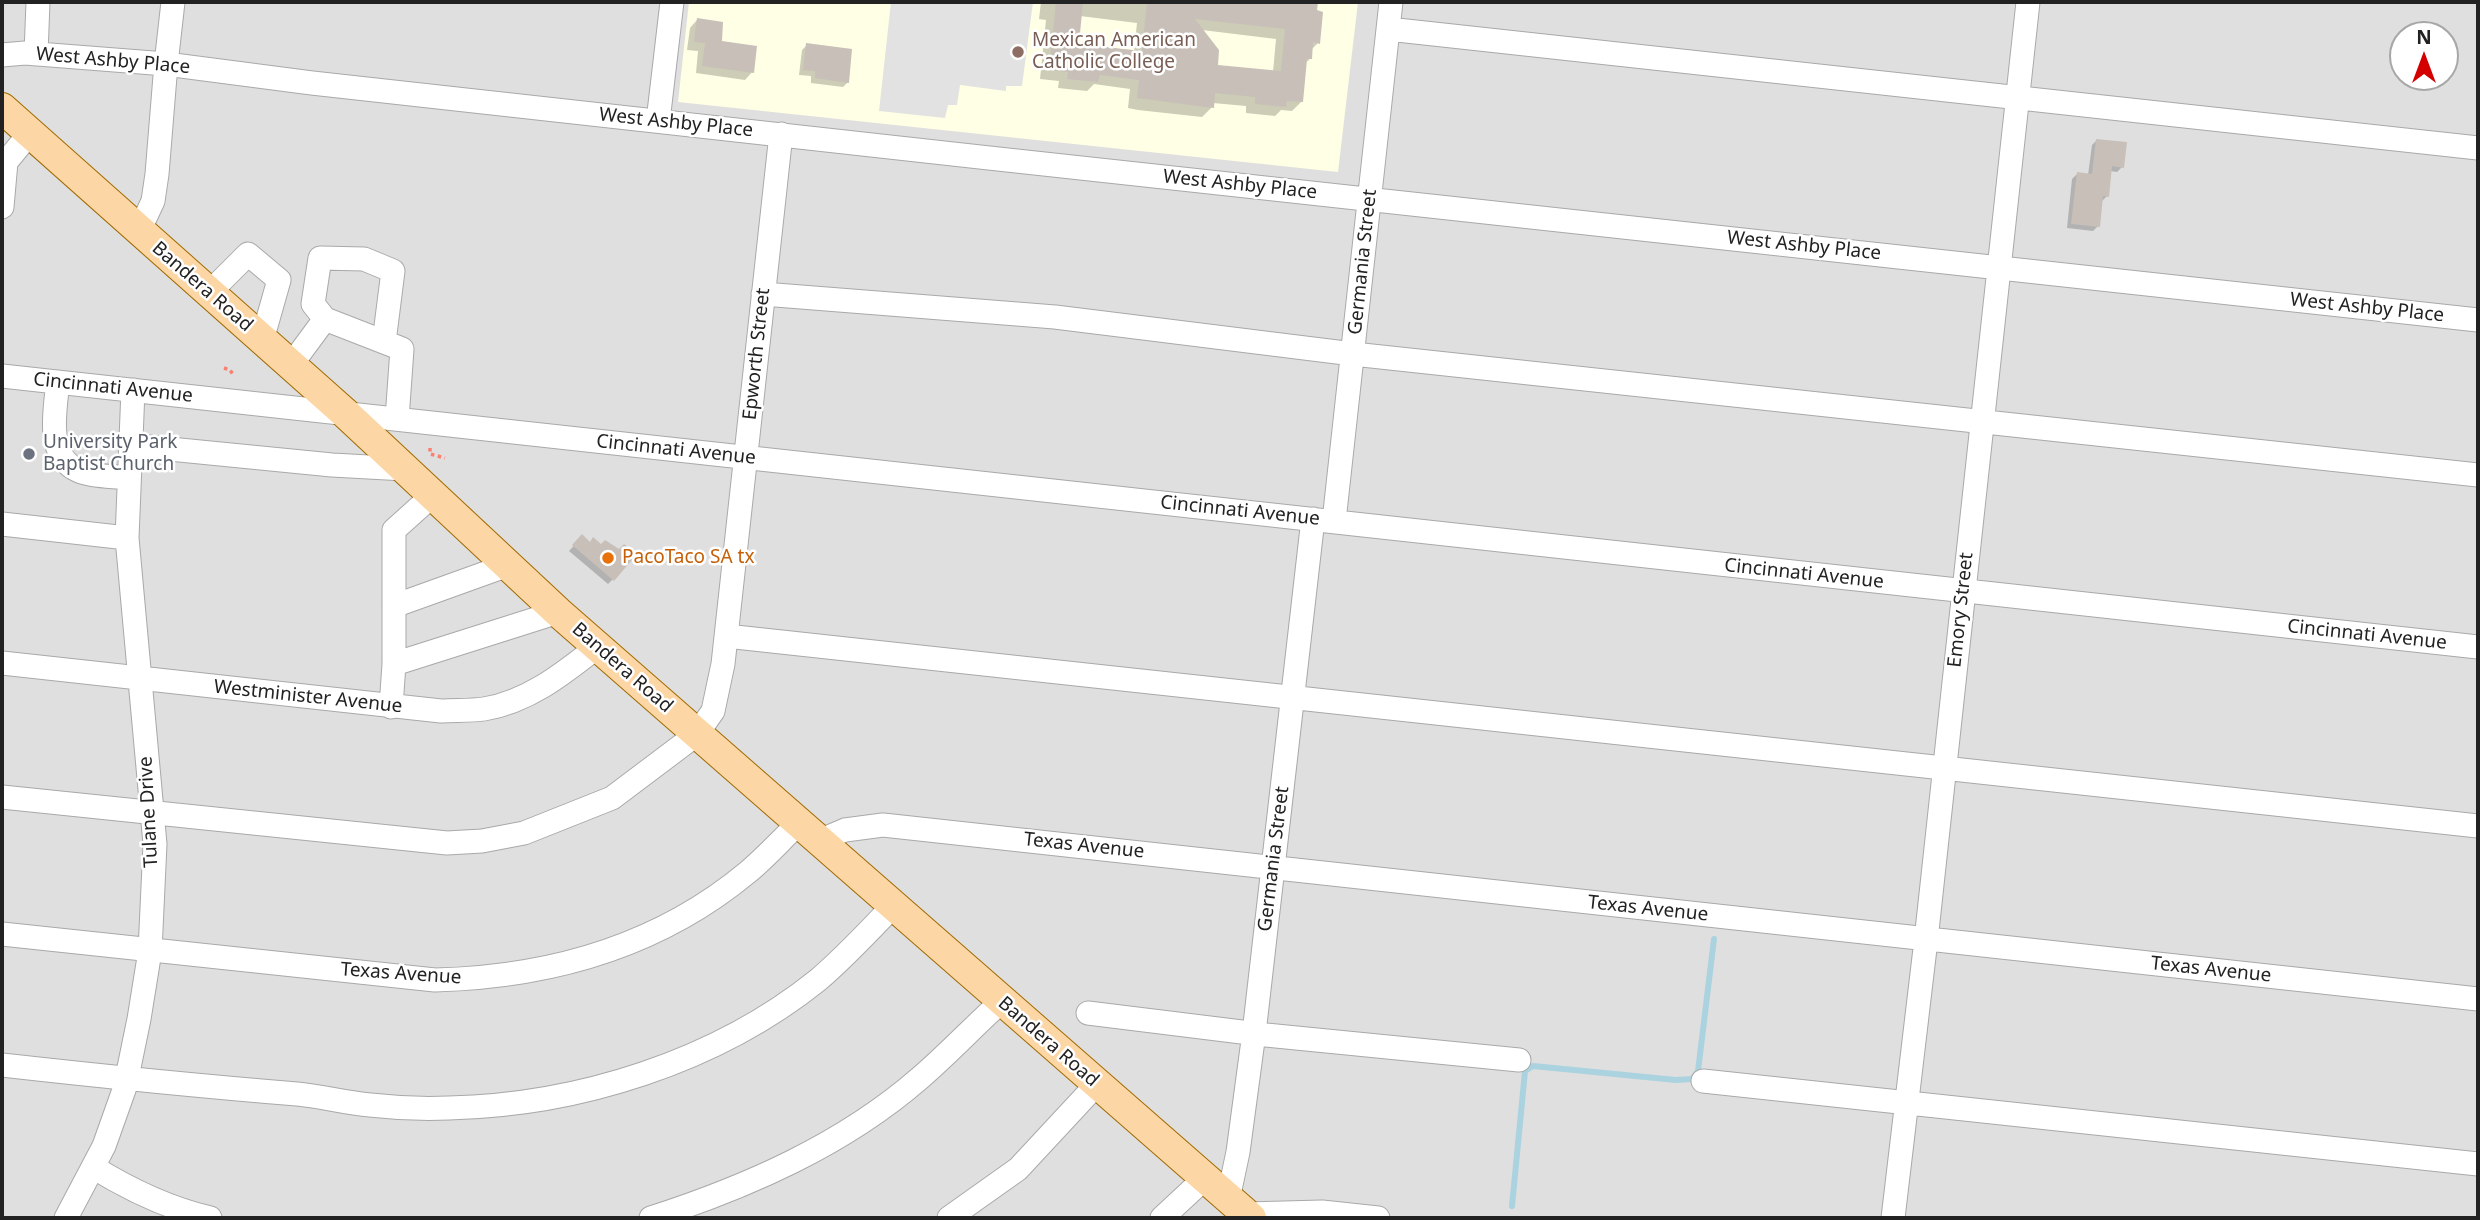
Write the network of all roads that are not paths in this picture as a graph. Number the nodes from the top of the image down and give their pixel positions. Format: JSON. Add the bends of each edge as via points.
{"nodes":[{"id":1,"x":38,"y":2,"type":"edge"},
{"id":2,"x":173,"y":2,"type":"edge"},
{"id":3,"x":672,"y":2,"type":"edge"},
{"id":4,"x":1391,"y":2,"type":"edge"},
{"id":5,"x":2028,"y":2,"type":"edge"},
{"id":6,"x":1388,"y":29,"type":"junction"},
{"id":7,"x":36,"y":54,"type":"junction"},
{"id":8,"x":2,"y":55,"type":"edge"},
{"id":9,"x":166,"y":64,"type":"junction"},
{"id":10,"x":2017,"y":97,"type":"junction"},
{"id":11,"x":2,"y":108,"type":"edge"},
{"id":12,"x":658,"y":121,"type":"junction"},
{"id":13,"x":30,"y":134,"type":"junction"},
{"id":14,"x":781,"y":134,"type":"junction"},
{"id":15,"x":2478,"y":148,"type":"edge"},
{"id":16,"x":1370,"y":199,"type":"junction"},
{"id":17,"x":2,"y":207,"type":"edge"},
{"id":18,"x":139,"y":231,"type":"junction"},
{"id":19,"x":1998,"y":268,"type":"junction"},
{"id":20,"x":209,"y":293,"type":"junction"},
{"id":21,"x":763,"y":294,"type":"junction"},
{"id":22,"x":325,"y":318,"type":"junction"},
{"id":23,"x":2478,"y":320,"type":"edge"},
{"id":24,"x":262,"y":340,"type":"junction"},
{"id":25,"x":384,"y":342,"type":"junction"},
{"id":26,"x":1353,"y":354,"type":"junction"},
{"id":27,"x":291,"y":365,"type":"junction"},
{"id":28,"x":2,"y":376,"type":"edge"},
{"id":29,"x":58,"y":382,"type":"junction"},
{"id":30,"x":133,"y":390,"type":"junction"},
{"id":31,"x":345,"y":414,"type":"junction"},
{"id":32,"x":397,"y":419,"type":"junction"},
{"id":33,"x":1981,"y":422,"type":"junction"},
{"id":34,"x":129,"y":445,"type":"junction"},
{"id":35,"x":746,"y":458,"type":"junction"},
{"id":36,"x":405,"y":469,"type":"junction"},
{"id":37,"x":2478,"y":475,"type":"edge"},
{"id":38,"x":128,"y":478,"type":"junction"},
{"id":39,"x":433,"y":495,"type":"junction"},
{"id":40,"x":1324,"y":520,"type":"junction"},
{"id":41,"x":2,"y":524,"type":"edge"},
{"id":42,"x":127,"y":538,"type":"junction"},
{"id":43,"x":508,"y":565,"type":"junction"},
{"id":44,"x":1963,"y":591,"type":"junction"},
{"id":45,"x":394,"y":606,"type":"junction"},
{"id":46,"x":558,"y":612,"type":"junction"},
{"id":47,"x":726,"y":636,"type":"junction"},
{"id":48,"x":597,"y":647,"type":"junction"},
{"id":49,"x":2478,"y":647,"type":"edge"},
{"id":50,"x":2,"y":663,"type":"edge"},
{"id":51,"x":394,"y":664,"type":"junction"},
{"id":52,"x":139,"y":679,"type":"junction"},
{"id":53,"x":1293,"y":699,"type":"junction"},
{"id":54,"x":391,"y":707,"type":"junction"},
{"id":55,"x":697,"y":734,"type":"junction"},
{"id":56,"x":1944,"y":768,"type":"junction"},
{"id":57,"x":2,"y":797,"type":"edge"},
{"id":58,"x":152,"y":814,"type":"junction"},
{"id":59,"x":2478,"y":826,"type":"edge"},
{"id":60,"x":809,"y":832,"type":"junction"},
{"id":61,"x":1272,"y":867,"type":"junction"},
{"id":62,"x":893,"y":906,"type":"junction"},
{"id":63,"x":2,"y":934,"type":"edge"},
{"id":64,"x":1926,"y":940,"type":"junction"},
{"id":65,"x":150,"y":951,"type":"junction"},
{"id":66,"x":2478,"y":999,"type":"edge"},
{"id":67,"x":1002,"y":1001,"type":"junction"},
{"id":68,"x":1088,"y":1013,"type":"dead end"},
{"id":69,"x":1254,"y":1033,"type":"junction"},
{"id":70,"x":1519,"y":1060,"type":"dead end"},
{"id":71,"x":2,"y":1065,"type":"edge"},
{"id":72,"x":127,"y":1079,"type":"junction"},
{"id":73,"x":1703,"y":1081,"type":"dead end"},
{"id":74,"x":1097,"y":1084,"type":"junction"},
{"id":75,"x":1907,"y":1104,"type":"junction"},
{"id":76,"x":2478,"y":1164,"type":"edge"},
{"id":77,"x":93,"y":1167,"type":"junction"},
{"id":78,"x":1205,"y":1178,"type":"junction"},
{"id":79,"x":1242,"y":1210,"type":"edge"},
{"id":80,"x":66,"y":1218,"type":"edge"},
{"id":81,"x":210,"y":1218,"type":"edge"},
{"id":82,"x":651,"y":1218,"type":"edge"},
{"id":83,"x":949,"y":1218,"type":"edge"},
{"id":84,"x":1162,"y":1218,"type":"edge"},
{"id":85,"x":1378,"y":1218,"type":"edge"},
{"id":86,"x":1893,"y":1218,"type":"edge"}],
"edges":[{"from":1,"to":7,"type":"street"},
{"from":2,"to":9,"type":"street"},
{"from":3,"to":12,"type":"street"},
{"from":4,"to":6,"type":"street","name":"Germania Street"},
{"from":5,"to":10,"type":"street","name":"Emory Street"},
{"from":6,"to":10,"type":"street"},
{"from":6,"to":16,"type":"street","name":"Germania Street"},
{"from":7,"to":8,"type":"street","name":"West Ashby Place"},
{"from":7,"to":9,"type":"street","name":"West Ashby Place"},
{"from":9,"to":12,"type":"street","name":"West Ashby Place"},
{"from":9,"to":18,"type":"street","via":[[153,201]]},
{"from":10,"to":15,"type":"street"},
{"from":10,"to":19,"type":"street","name":"Emory Street"},
{"from":11,"to":13,"type":"main road","name":"Bandera Road"},
{"from":12,"to":14,"type":"street","name":"West Ashby Place"},
{"from":13,"to":17,"type":"street","via":[[6,162]]},
{"from":13,"to":18,"type":"main road","name":"Bandera Road"},
{"from":14,"to":16,"type":"street","name":"West Ashby Place"},
{"from":14,"to":21,"type":"street","name":"Epworth Street"},
{"from":16,"to":19,"type":"street","name":"West Ashby Place"},
{"from":16,"to":26,"type":"street","name":"Germania Street"},
{"from":18,"to":20,"type":"main road","name":"Bandera Road"},
{"from":19,"to":23,"type":"street","name":"West Ashby Place"},
{"from":19,"to":33,"type":"street","name":"Emory Street"},
{"from":20,"to":24,"type":"main road","name":"Bandera Road"},
{"from":20,"to":24,"type":"street","via":[[248,254],[279,280]]},
{"from":21,"to":26,"type":"street","via":[[1055,317]]},
{"from":21,"to":35,"type":"street","name":"Epworth Street"},
{"from":22,"to":25,"type":"street"},
{"from":22,"to":25,"type":"street","via":[[313,304],[320,258],[363,259],[393,271]]},
{"from":22,"to":27,"type":"street"},
{"from":24,"to":27,"type":"main road","name":"Bandera Road"},
{"from":25,"to":32,"type":"street","via":[[402,349]]},
{"from":26,"to":33,"type":"street"},
{"from":26,"to":40,"type":"street","name":"Germania Street"},
{"from":27,"to":31,"type":"main road","name":"Bandera Road"},
{"from":28,"to":29,"type":"street","name":"Cincinnati Avenue"},
{"from":29,"to":30,"type":"street","name":"Cincinnati Avenue"},
{"from":29,"to":38,"type":"street","via":[[55,435],[62,456],[81,472]]},
{"from":30,"to":31,"type":"street","name":"Cincinnati Avenue"},
{"from":30,"to":34,"type":"street","name":"Tulane Drive"},
{"from":31,"to":32,"type":"street","name":"Cincinnati Avenue"},
{"from":31,"to":36,"type":"main road","name":"Bandera Road"},
{"from":32,"to":35,"type":"street","name":"Cincinnati Avenue"},
{"from":33,"to":37,"type":"street"},
{"from":33,"to":44,"type":"street","name":"Emory Street"},
{"from":34,"to":36,"type":"street"},
{"from":34,"to":38,"type":"street","name":"Tulane Drive"},
{"from":35,"to":40,"type":"street","name":"Cincinnati Avenue"},
{"from":35,"to":47,"type":"street","name":"Epworth Street"},
{"from":36,"to":39,"type":"main road","name":"Bandera Road"},
{"from":38,"to":42,"type":"street","name":"Tulane Drive"},
{"from":39,"to":43,"type":"main road","name":"Bandera Road"},
{"from":39,"to":45,"type":"street","via":[[394,530]]},
{"from":40,"to":44,"type":"street","name":"Cincinnati Avenue"},
{"from":40,"to":53,"type":"street","name":"Germania Street"},
{"from":41,"to":42,"type":"street"},
{"from":42,"to":52,"type":"street","name":"Tulane Drive"},
{"from":43,"to":45,"type":"street"},
{"from":43,"to":46,"type":"main road","name":"Bandera Road"},
{"from":44,"to":49,"type":"street","name":"Cincinnati Avenue"},
{"from":44,"to":56,"type":"street","name":"Emory Street"},
{"from":45,"to":51,"type":"street"},
{"from":46,"to":48,"type":"main road","name":"Bandera Road"},
{"from":46,"to":51,"type":"street"},
{"from":47,"to":53,"type":"street"},
{"from":47,"to":55,"type":"street","name":"Epworth Street","via":[[718,697]]},
{"from":48,"to":54,"type":"street","name":"Westminister Avenue","via":[[562,675],[505,704],[441,711]]},
{"from":48,"to":55,"type":"main road","name":"Bandera Road"},
{"from":50,"to":52,"type":"street","name":"Westminister Avenue"},
{"from":51,"to":54,"type":"street"},
{"from":52,"to":54,"type":"street","name":"Westminister Avenue"},
{"from":52,"to":58,"type":"street","name":"Tulane Drive"},
{"from":53,"to":56,"type":"street"},
{"from":53,"to":61,"type":"street","name":"Germania Street"},
{"from":55,"to":58,"type":"street","via":[[612,798],[524,833],[482,841],[447,843]]},
{"from":55,"to":60,"type":"main road","name":"Bandera Road"},
{"from":56,"to":59,"type":"street"},
{"from":56,"to":64,"type":"street","name":"Emory Street"},
{"from":57,"to":58,"type":"street"},
{"from":58,"to":65,"type":"street","name":"Tulane Drive"},
{"from":60,"to":61,"type":"street","name":"Texas Avenue","via":[[883,825]]},
{"from":60,"to":62,"type":"main road","name":"Bandera Road"},
{"from":60,"to":65,"type":"street","name":"Texas Avenue","via":[[657,932],[621,947],[529,972],[435,980]]},
{"from":61,"to":64,"type":"street","name":"Texas Avenue"},
{"from":61,"to":69,"type":"street","name":"Germania Street"},
{"from":62,"to":67,"type":"main road","name":"Bandera Road"},
{"from":62,"to":72,"type":"street","via":[[817,980],[769,1014],[655,1071],[596,1089],[506,1105],[447,1108],[368,1105]]},
{"from":63,"to":65,"type":"street","name":"Texas Avenue"},
{"from":64,"to":66,"type":"street","name":"Texas Avenue"},
{"from":64,"to":75,"type":"street","name":"Emory Street"},
{"from":65,"to":72,"type":"street","name":"Tulane Drive"},
{"from":67,"to":74,"type":"main road","name":"Bandera Road"},
{"from":67,"to":82,"type":"street","via":[[919,1079],[856,1125],[777,1170],[717,1197]]},
{"from":68,"to":69,"type":"street"},
{"from":69,"to":70,"type":"street"},
{"from":69,"to":79,"type":"street","name":"Germania Street","via":[[1238,1152]]},
{"from":71,"to":72,"type":"street"},
{"from":72,"to":77,"type":"street","name":"Tulane Drive"},
{"from":73,"to":75,"type":"street"},
{"from":74,"to":78,"type":"main road","name":"Bandera Road"},
{"from":74,"to":83,"type":"street","via":[[1018,1169]]},
{"from":75,"to":76,"type":"street"},
{"from":75,"to":86,"type":"street","name":"Emory Street"},
{"from":77,"to":80,"type":"street","name":"Tulane Drive"},
{"from":77,"to":81,"type":"street","via":[[153,1200]]},
{"from":78,"to":79,"type":"main road","name":"Bandera Road"},
{"from":78,"to":84,"type":"street"},
{"from":79,"to":85,"type":"street"}]}
